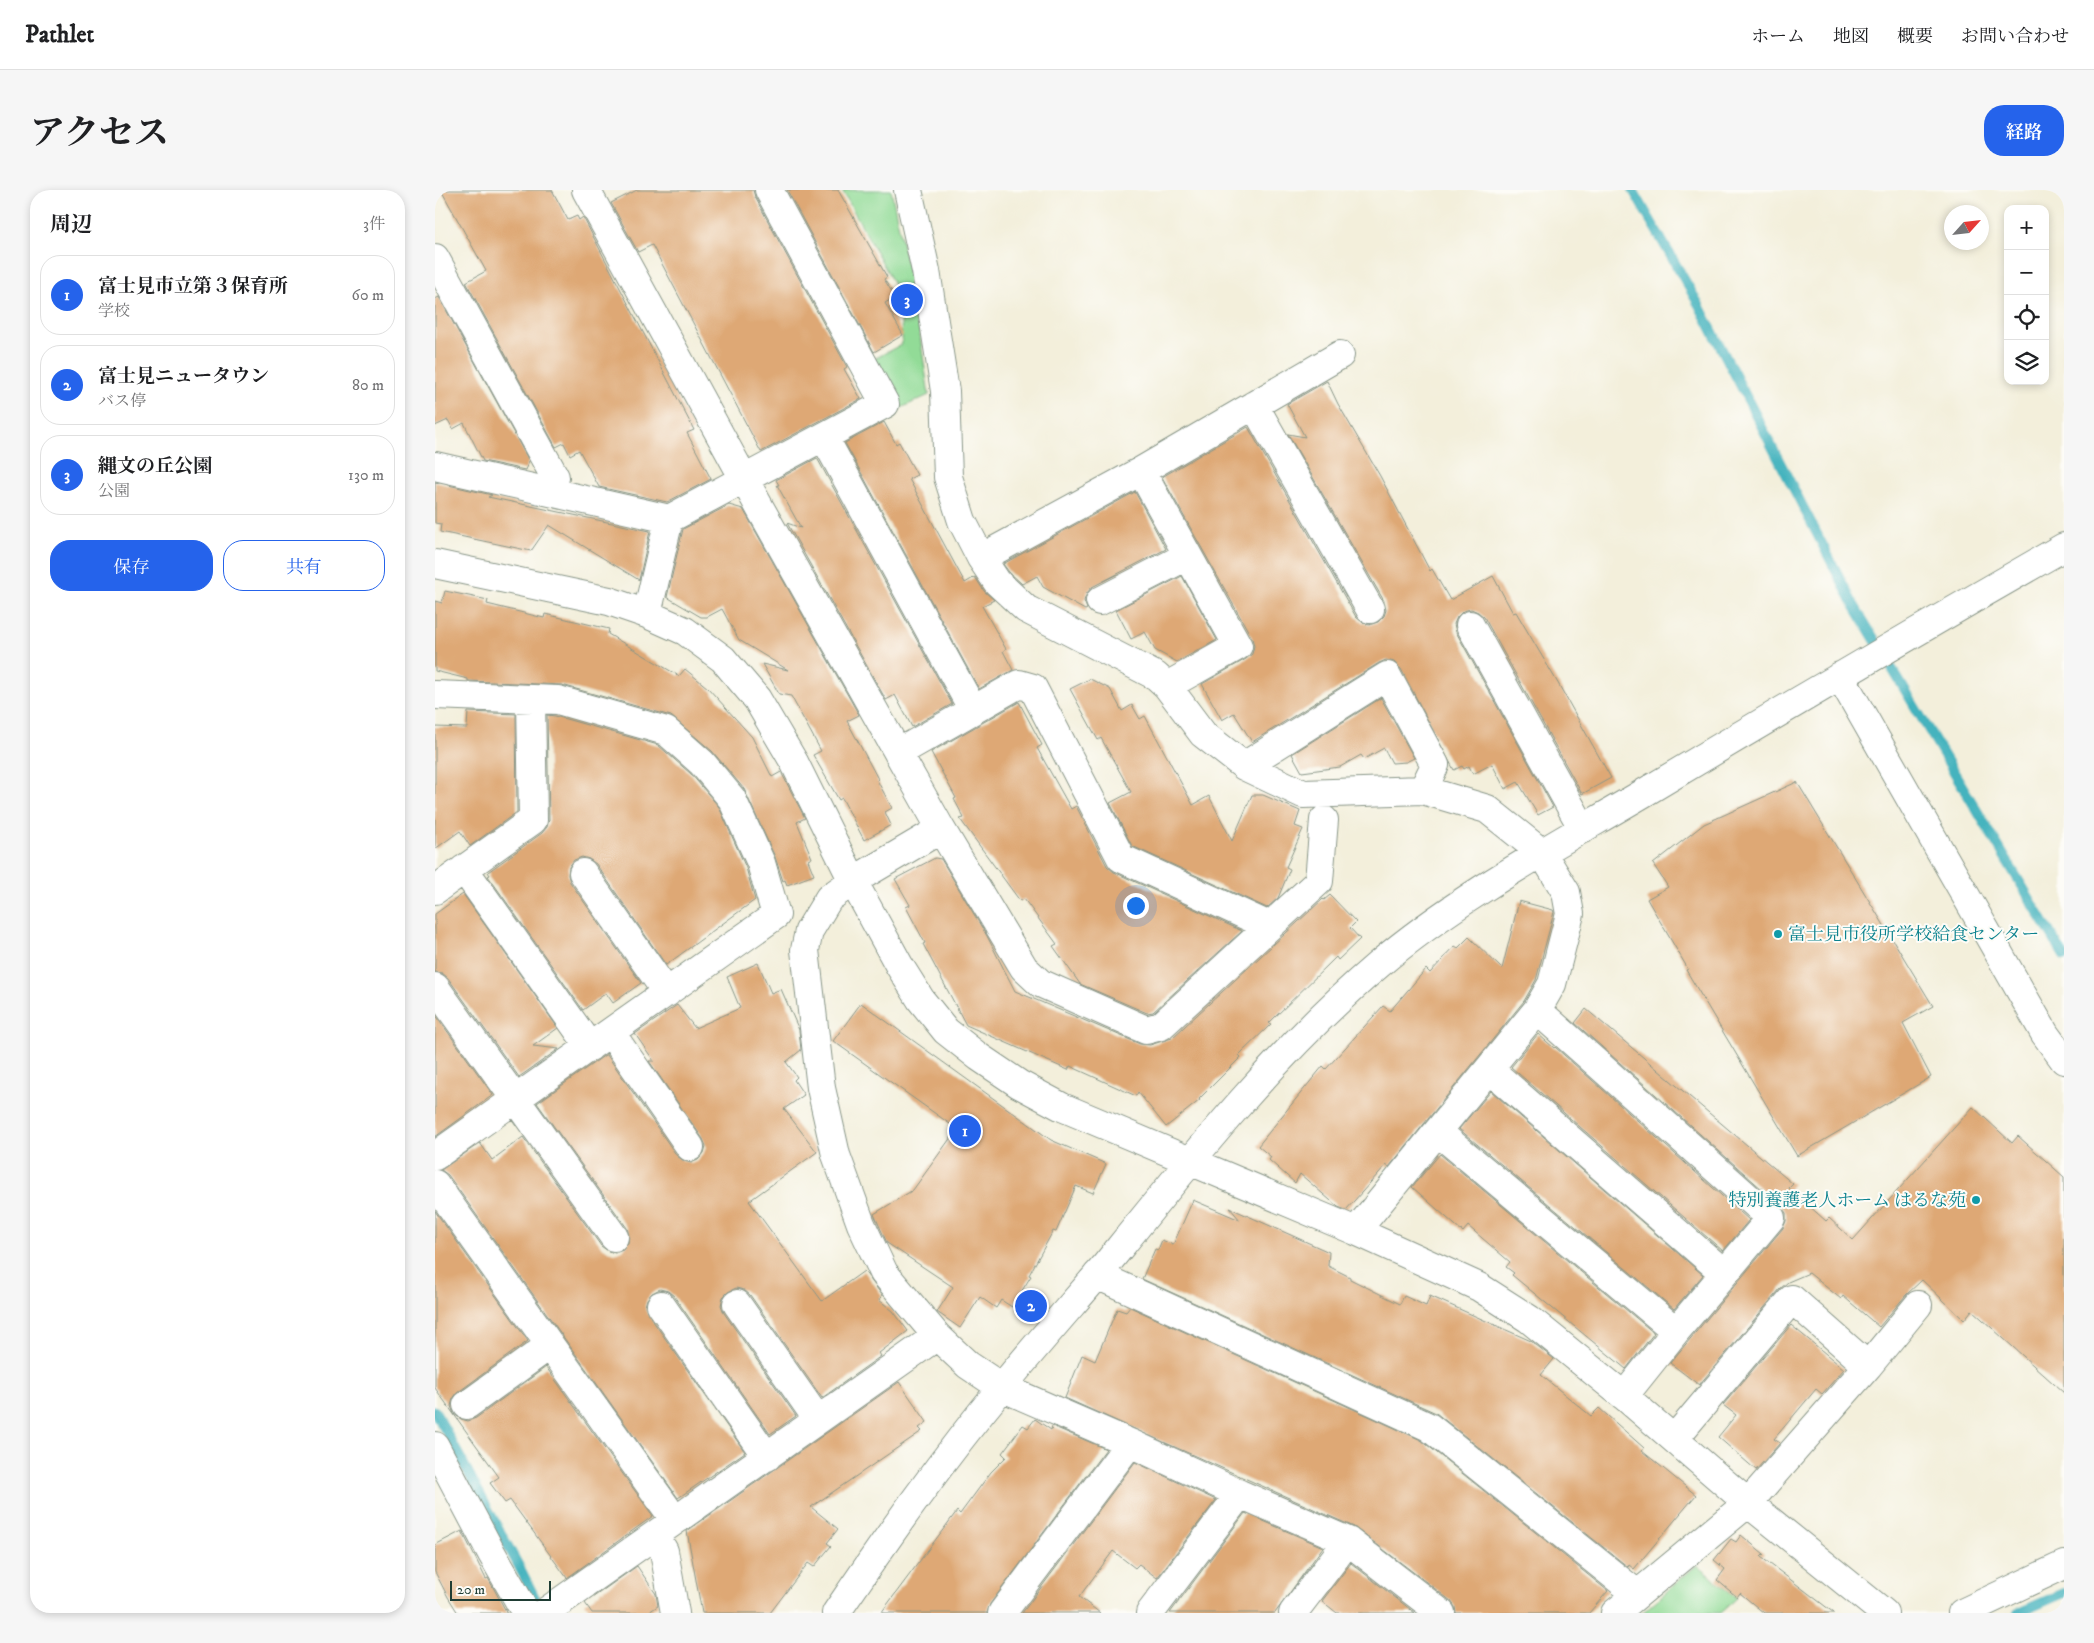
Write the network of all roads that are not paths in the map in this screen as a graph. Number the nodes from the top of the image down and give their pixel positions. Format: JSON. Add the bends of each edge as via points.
{"nodes":[{"id":1,"x":586,"y":190,"type":"edge"},
{"id":2,"x":769,"y":190,"type":"edge"},
{"id":3,"x":908,"y":190,"type":"edge"},
{"id":4,"x":435,"y":258,"type":"edge"},
{"id":5,"x":1341,"y":354,"type":"dead end"},
{"id":6,"x":1254,"y":405,"type":"junction"},
{"id":7,"x":824,"y":436,"type":"junction"},
{"id":8,"x":435,"y":466,"type":"edge"},
{"id":9,"x":1141,"y":471,"type":"junction"},
{"id":10,"x":744,"y":480,"type":"junction"},
{"id":11,"x":553,"y":492,"type":"junction"},
{"id":12,"x":669,"y":519,"type":"junction"},
{"id":13,"x":2064,"y":547,"type":"edge"},
{"id":14,"x":1187,"y":556,"type":"junction"},
{"id":15,"x":981,"y":558,"type":"junction"},
{"id":16,"x":435,"y":564,"type":"edge"},
{"id":17,"x":1100,"y":601,"type":"dead end"},
{"id":18,"x":1370,"y":609,"type":"dead end"},
{"id":19,"x":647,"y":614,"type":"junction"},
{"id":20,"x":1470,"y":625,"type":"dead end"},
{"id":21,"x":1851,"y":670,"type":"junction"},
{"id":22,"x":1167,"y":686,"type":"junction"},
{"id":23,"x":435,"y":695,"type":"edge"},
{"id":24,"x":531,"y":699,"type":"junction"},
{"id":25,"x":973,"y":710,"type":"junction"},
{"id":26,"x":898,"y":753,"type":"junction"},
{"id":27,"x":1244,"y":766,"type":"junction"},
{"id":28,"x":1423,"y":790,"type":"junction"},
{"id":29,"x":1324,"y":820,"type":"dead end"},
{"id":30,"x":941,"y":829,"type":"junction"},
{"id":31,"x":1583,"y":829,"type":"junction"},
{"id":32,"x":1542,"y":853,"type":"junction"},
{"id":33,"x":464,"y":869,"type":"junction"},
{"id":34,"x":583,"y":873,"type":"dead end"},
{"id":35,"x":853,"y":881,"type":"junction"},
{"id":36,"x":435,"y":890,"type":"edge"},
{"id":37,"x":776,"y":915,"type":"junction"},
{"id":38,"x":1269,"y":926,"type":"junction"},
{"id":39,"x":809,"y":931,"type":"junction"},
{"id":40,"x":435,"y":987,"type":"edge"},
{"id":41,"x":667,"y":993,"type":"junction"},
{"id":42,"x":1537,"y":1010,"type":"junction"},
{"id":43,"x":600,"y":1040,"type":"junction"},
{"id":44,"x":2064,"y":1060,"type":"edge"},
{"id":45,"x":1489,"y":1069,"type":"junction"},
{"id":46,"x":515,"y":1100,"type":"junction"},
{"id":47,"x":1438,"y":1132,"type":"junction"},
{"id":48,"x":690,"y":1147,"type":"dead end"},
{"id":49,"x":435,"y":1156,"type":"edge"},
{"id":50,"x":1191,"y":1160,"type":"junction"},
{"id":51,"x":435,"y":1184,"type":"edge"},
{"id":52,"x":1356,"y":1231,"type":"junction"},
{"id":53,"x":614,"y":1237,"type":"dead end"},
{"id":54,"x":1724,"y":1273,"type":"junction"},
{"id":55,"x":1097,"y":1275,"type":"junction"},
{"id":56,"x":737,"y":1304,"type":"dead end"},
{"id":57,"x":661,"y":1305,"type":"dead end"},
{"id":58,"x":1919,"y":1305,"type":"dead end"},
{"id":59,"x":1676,"y":1331,"type":"junction"},
{"id":60,"x":937,"y":1336,"type":"junction"},
{"id":61,"x":550,"y":1345,"type":"junction"},
{"id":62,"x":1868,"y":1366,"type":"junction"},
{"id":63,"x":1001,"y":1387,"type":"junction"},
{"id":64,"x":1624,"y":1396,"type":"junction"},
{"id":65,"x":467,"y":1405,"type":"dead end"},
{"id":66,"x":818,"y":1420,"type":"junction"},
{"id":67,"x":1674,"y":1439,"type":"junction"},
{"id":68,"x":1130,"y":1442,"type":"junction"},
{"id":69,"x":435,"y":1446,"type":"edge"},
{"id":70,"x":767,"y":1456,"type":"junction"},
{"id":71,"x":1240,"y":1494,"type":"junction"},
{"id":72,"x":1748,"y":1503,"type":"junction"},
{"id":73,"x":665,"y":1528,"type":"junction"},
{"id":74,"x":1348,"y":1541,"type":"junction"},
{"id":75,"x":2064,"y":1565,"type":"edge"},
{"id":76,"x":1637,"y":1594,"type":"junction"},
{"id":77,"x":1436,"y":1612,"type":"edge"},
{"id":78,"x":526,"y":1613,"type":"edge"},
{"id":79,"x":544,"y":1613,"type":"edge"},
{"id":80,"x":675,"y":1613,"type":"edge"},
{"id":81,"x":836,"y":1613,"type":"edge"},
{"id":82,"x":1002,"y":1613,"type":"edge"},
{"id":83,"x":1150,"y":1613,"type":"edge"},
{"id":84,"x":1293,"y":1613,"type":"edge"},
{"id":85,"x":1615,"y":1613,"type":"edge"},
{"id":86,"x":1883,"y":1613,"type":"edge"},
{"id":87,"x":1962,"y":1613,"type":"edge"}],
"edges":[{"from":1,"to":10,"type":"street"},
{"from":2,"to":7,"type":"street","via":[[885,404]]},
{"from":3,"to":15,"type":"street","via":[[926,271],[945,391],[948,477],[962,522]]},
{"from":4,"to":11,"type":"street","via":[[555,477]]},
{"from":5,"to":6,"type":"street"},
{"from":6,"to":9,"type":"street"},
{"from":6,"to":18,"type":"street"},
{"from":7,"to":10,"type":"street"},
{"from":7,"to":25,"type":"street"},
{"from":8,"to":11,"type":"street"},
{"from":9,"to":14,"type":"street"},
{"from":9,"to":15,"type":"street"},
{"from":10,"to":12,"type":"street"},
{"from":10,"to":26,"type":"street"},
{"from":11,"to":12,"type":"street"},
{"from":12,"to":19,"type":"street"},
{"from":13,"to":21,"type":"street"},
{"from":14,"to":17,"type":"street"},
{"from":14,"to":22,"type":"street","via":[[1238,646]]},
{"from":15,"to":22,"type":"street","via":[[997,582],[1025,609],[1156,676]]},
{"from":16,"to":19,"type":"street","via":[[609,602]]},
{"from":19,"to":35,"type":"street","via":[[685,631],[723,659],[757,699],[794,762]]},
{"from":20,"to":31,"type":"street"},
{"from":21,"to":31,"type":"street"},
{"from":21,"to":44,"type":"street","via":[[2036,1018]]},
{"from":22,"to":27,"type":"street","via":[[1203,734]]},
{"from":23,"to":24,"type":"street"},
{"from":24,"to":33,"type":"street","via":[[533,820]]},
{"from":24,"to":37,"type":"street","via":[[558,700],[666,731],[702,763],[732,800],[761,862]]},
{"from":25,"to":26,"type":"street"},
{"from":25,"to":38,"type":"street","via":[[1019,684],[1033,688],[1121,858]]},
{"from":26,"to":30,"type":"street"},
{"from":27,"to":28,"type":"street","via":[[1303,794]]},
{"from":27,"to":28,"type":"street","via":[[1387,676],[1435,765]]},
{"from":28,"to":32,"type":"street","via":[[1487,809]]},
{"from":29,"to":38,"type":"street","via":[[1319,881]]},
{"from":30,"to":35,"type":"street"},
{"from":30,"to":38,"type":"street","via":[[1024,968],[1040,983],[1146,1030],[1161,1026]]},
{"from":31,"to":32,"type":"street"},
{"from":32,"to":42,"type":"street","via":[[1566,892],[1570,914],[1552,984]]},
{"from":32,"to":50,"type":"street","via":[[1431,923],[1377,966],[1261,1080]]},
{"from":33,"to":36,"type":"street"},
{"from":33,"to":43,"type":"street"},
{"from":34,"to":41,"type":"street"},
{"from":35,"to":39,"type":"street","via":[[829,898]]},
{"from":35,"to":50,"type":"street","via":[[916,993],[946,1031],[1019,1084],[1062,1107]]},
{"from":37,"to":39,"type":"street"},
{"from":37,"to":41,"type":"street"},
{"from":39,"to":60,"type":"street","via":[[805,950],[811,1016],[821,1088],[836,1155],[861,1224],[884,1273]]},
{"from":40,"to":46,"type":"street"},
{"from":41,"to":43,"type":"street"},
{"from":42,"to":45,"type":"street"},
{"from":42,"to":54,"type":"street","via":[[1771,1218]]},
{"from":43,"to":46,"type":"street"},
{"from":43,"to":48,"type":"street"},
{"from":45,"to":47,"type":"street"},
{"from":45,"to":54,"type":"street"},
{"from":46,"to":49,"type":"street"},
{"from":46,"to":53,"type":"street"},
{"from":47,"to":52,"type":"street"},
{"from":47,"to":59,"type":"street"},
{"from":50,"to":52,"type":"street"},
{"from":50,"to":55,"type":"street"},
{"from":51,"to":61,"type":"street"},
{"from":52,"to":64,"type":"street","via":[[1479,1287],[1529,1319]]},
{"from":54,"to":59,"type":"street"},
{"from":55,"to":63,"type":"street"},
{"from":55,"to":76,"type":"street","via":[[1429,1427]]},
{"from":56,"to":66,"type":"street"},
{"from":57,"to":70,"type":"street"},
{"from":58,"to":62,"type":"street"},
{"from":59,"to":64,"type":"street"},
{"from":60,"to":63,"type":"street","via":[[968,1365]]},
{"from":60,"to":66,"type":"street"},
{"from":61,"to":65,"type":"street"},
{"from":61,"to":73,"type":"street"},
{"from":62,"to":67,"type":"street","via":[[1792,1299]]},
{"from":62,"to":72,"type":"street"},
{"from":63,"to":68,"type":"street"},
{"from":63,"to":81,"type":"street","via":[[901,1518]]},
{"from":64,"to":67,"type":"street"},
{"from":66,"to":70,"type":"street"},
{"from":67,"to":72,"type":"street"},
{"from":68,"to":71,"type":"street"},
{"from":68,"to":82,"type":"street"},
{"from":69,"to":78,"type":"street"},
{"from":70,"to":73,"type":"street"},
{"from":71,"to":74,"type":"street"},
{"from":71,"to":83,"type":"street"},
{"from":72,"to":76,"type":"street"},
{"from":72,"to":86,"type":"street"},
{"from":73,"to":79,"type":"street"},
{"from":73,"to":80,"type":"street","via":[[664,1551]]},
{"from":74,"to":77,"type":"street"},
{"from":74,"to":84,"type":"street"},
{"from":75,"to":87,"type":"street"},
{"from":76,"to":85,"type":"street"}]}
